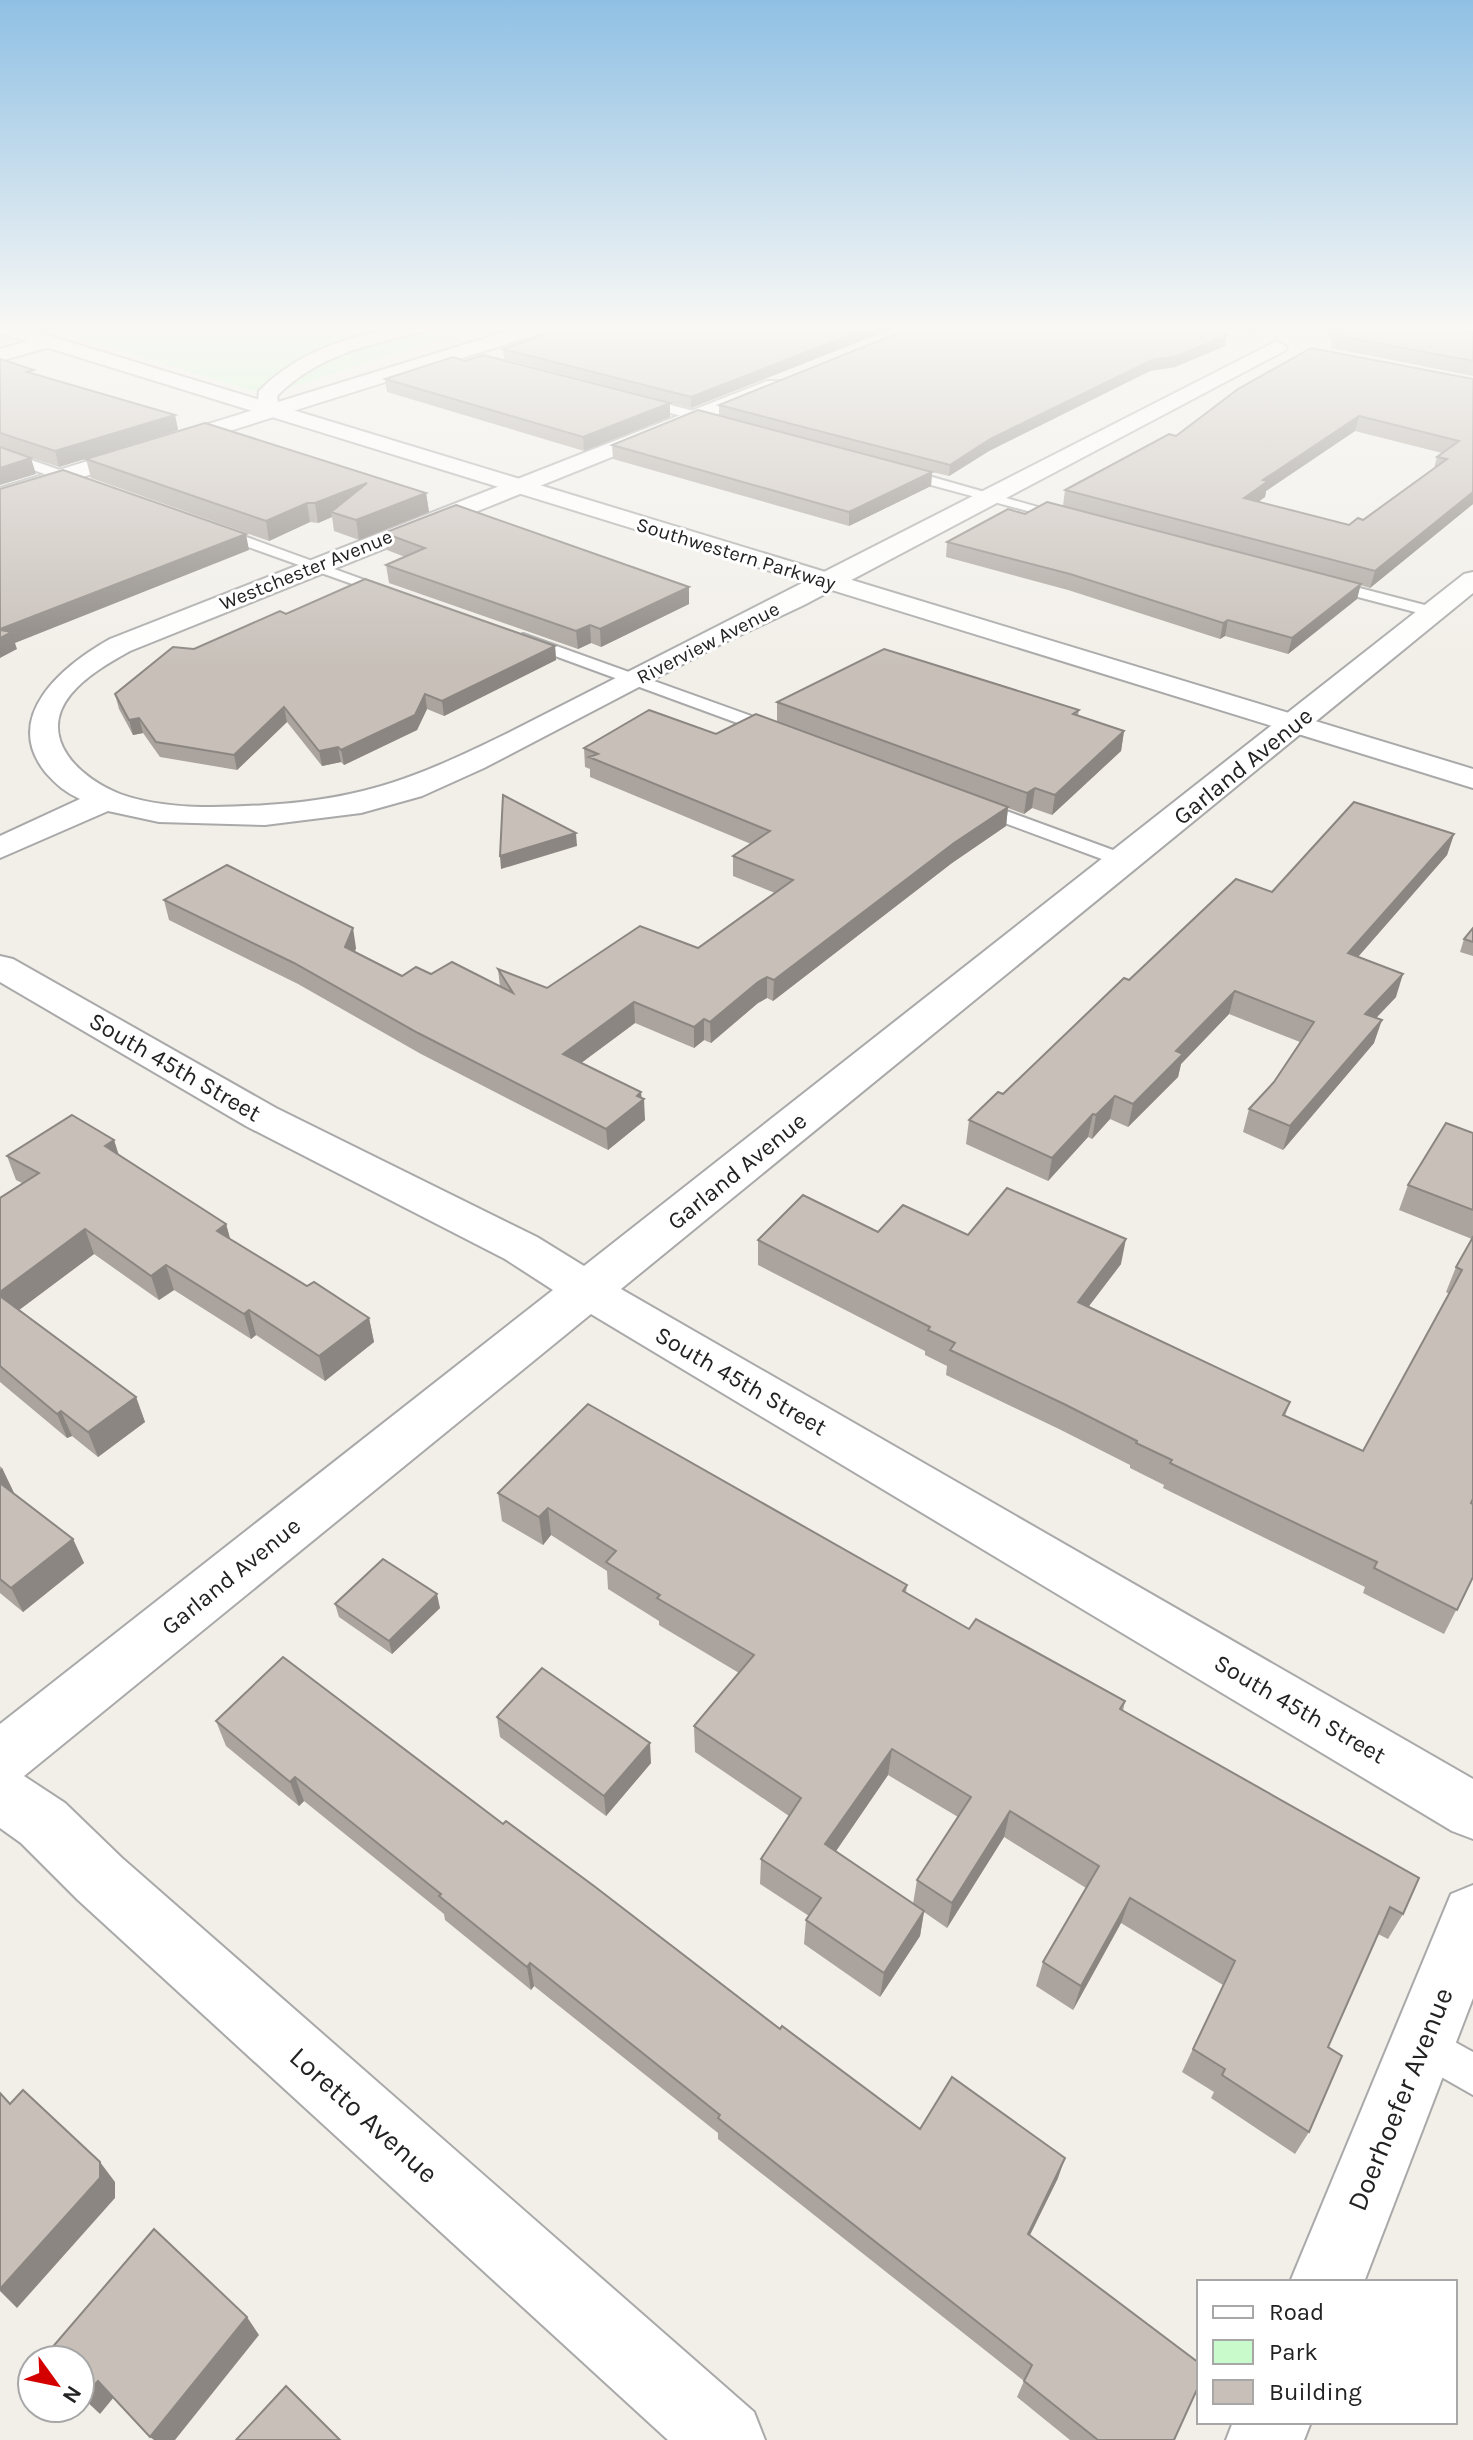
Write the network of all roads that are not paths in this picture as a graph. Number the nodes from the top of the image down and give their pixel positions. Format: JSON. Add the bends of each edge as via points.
{"nodes":[{"id":1,"x":172,"y":441,"type":"edge"},
{"id":2,"x":367,"y":441,"type":"edge"},
{"id":3,"x":633,"y":441,"type":"edge"},
{"id":4,"x":1096,"y":441,"type":"edge"},
{"id":5,"x":0,"y":453,"type":"edge"},
{"id":6,"x":879,"y":467,"type":"edge"},
{"id":7,"x":62,"y":476,"type":"junction"},
{"id":8,"x":91,"y":486,"type":"edge"},
{"id":9,"x":516,"y":487,"type":"junction"},
{"id":10,"x":0,"y":496,"type":"edge"},
{"id":11,"x":985,"y":496,"type":"junction"},
{"id":12,"x":1078,"y":520,"type":"edge"},
{"id":13,"x":196,"y":524,"type":"edge"},
{"id":14,"x":316,"y":566,"type":"junction"},
{"id":15,"x":1310,"y":580,"type":"edge"},
{"id":16,"x":1473,"y":580,"type":"edge"},
{"id":17,"x":824,"y":581,"type":"junction"},
{"id":18,"x":403,"y":597,"type":"edge"},
{"id":19,"x":1434,"y":612,"type":"junction"},
{"id":20,"x":505,"y":633,"type":"edge"},
{"id":21,"x":636,"y":679,"type":"junction"},
{"id":22,"x":1296,"y":725,"type":"junction"},
{"id":23,"x":799,"y":740,"type":"edge"},
{"id":24,"x":1473,"y":779,"type":"edge"},
{"id":25,"x":105,"y":800,"type":"junction"},
{"id":26,"x":962,"y":800,"type":"edge"},
{"id":27,"x":0,"y":848,"type":"edge"},
{"id":28,"x":1125,"y":861,"type":"junction"},
{"id":29,"x":0,"y":967,"type":"edge"},
{"id":30,"x":589,"y":1290,"type":"junction"},
{"id":31,"x":0,"y":1760,"type":"edge"},
{"id":32,"x":0,"y":1794,"type":"edge"},
{"id":33,"x":1473,"y":1811,"type":"edge"},
{"id":34,"x":1473,"y":1916,"type":"edge"},
{"id":35,"x":1448,"y":2059,"type":"edge"},
{"id":36,"x":1328,"y":2280,"type":"edge"},
{"id":37,"x":726,"y":2440,"type":"edge"}],
"edges":[{"from":1,"to":7,"type":"street"},
{"from":2,"to":9,"type":"street","name":"Southwestern Parkway"},
{"from":3,"to":9,"type":"street","name":"Westchester Avenue"},
{"from":4,"to":11,"type":"street","name":"Riverview Avenue"},
{"from":5,"to":7,"type":"lane"},
{"from":6,"to":11,"type":"lane"},
{"from":7,"to":8,"type":"lane"},
{"from":7,"to":10,"type":"street"},
{"from":9,"to":14,"type":"street","name":"Westchester Avenue"},
{"from":9,"to":17,"type":"street","name":"Southwestern Parkway"},
{"from":11,"to":12,"type":"lane"},
{"from":11,"to":17,"type":"street","name":"Riverview Avenue"},
{"from":13,"to":14,"type":"lane"},
{"from":14,"to":18,"type":"lane"},
{"from":14,"to":25,"type":"street","name":"Westchester Avenue","via":[[120,645],[62,684],[47,706],[42,730],[50,757],[62,775]]},
{"from":15,"to":19,"type":"lane"},
{"from":16,"to":19,"type":"street","name":"Garland Avenue"},
{"from":17,"to":21,"type":"street","name":"Riverview Avenue"},
{"from":17,"to":22,"type":"street","name":"Southwestern Parkway"},
{"from":19,"to":22,"type":"street","name":"Garland Avenue"},
{"from":20,"to":21,"type":"lane"},
{"from":21,"to":23,"type":"lane"},
{"from":21,"to":25,"type":"street","name":"Riverview Avenue","via":[[428,783],[363,803],[249,817]]},
{"from":22,"to":24,"type":"street","name":"Southwestern Parkway"},
{"from":22,"to":28,"type":"street","name":"Garland Avenue"},
{"from":25,"to":27,"type":"street"},
{"from":26,"to":28,"type":"lane"},
{"from":28,"to":30,"type":"street","name":"Garland Avenue"},
{"from":29,"to":30,"type":"street","name":"South 45th Street","via":[[261,1117],[521,1248]]},
{"from":30,"to":31,"type":"street","name":"Garland Avenue"},
{"from":30,"to":33,"type":"street","name":"South 45th Street"},
{"from":32,"to":37,"type":"street","name":"Loretto Avenue","via":[[43,1823]]},
{"from":34,"to":35,"type":"street","name":"Doerhoefer Avenue"},
{"from":35,"to":36,"type":"street","name":"Doerhoefer Avenue"}]}
